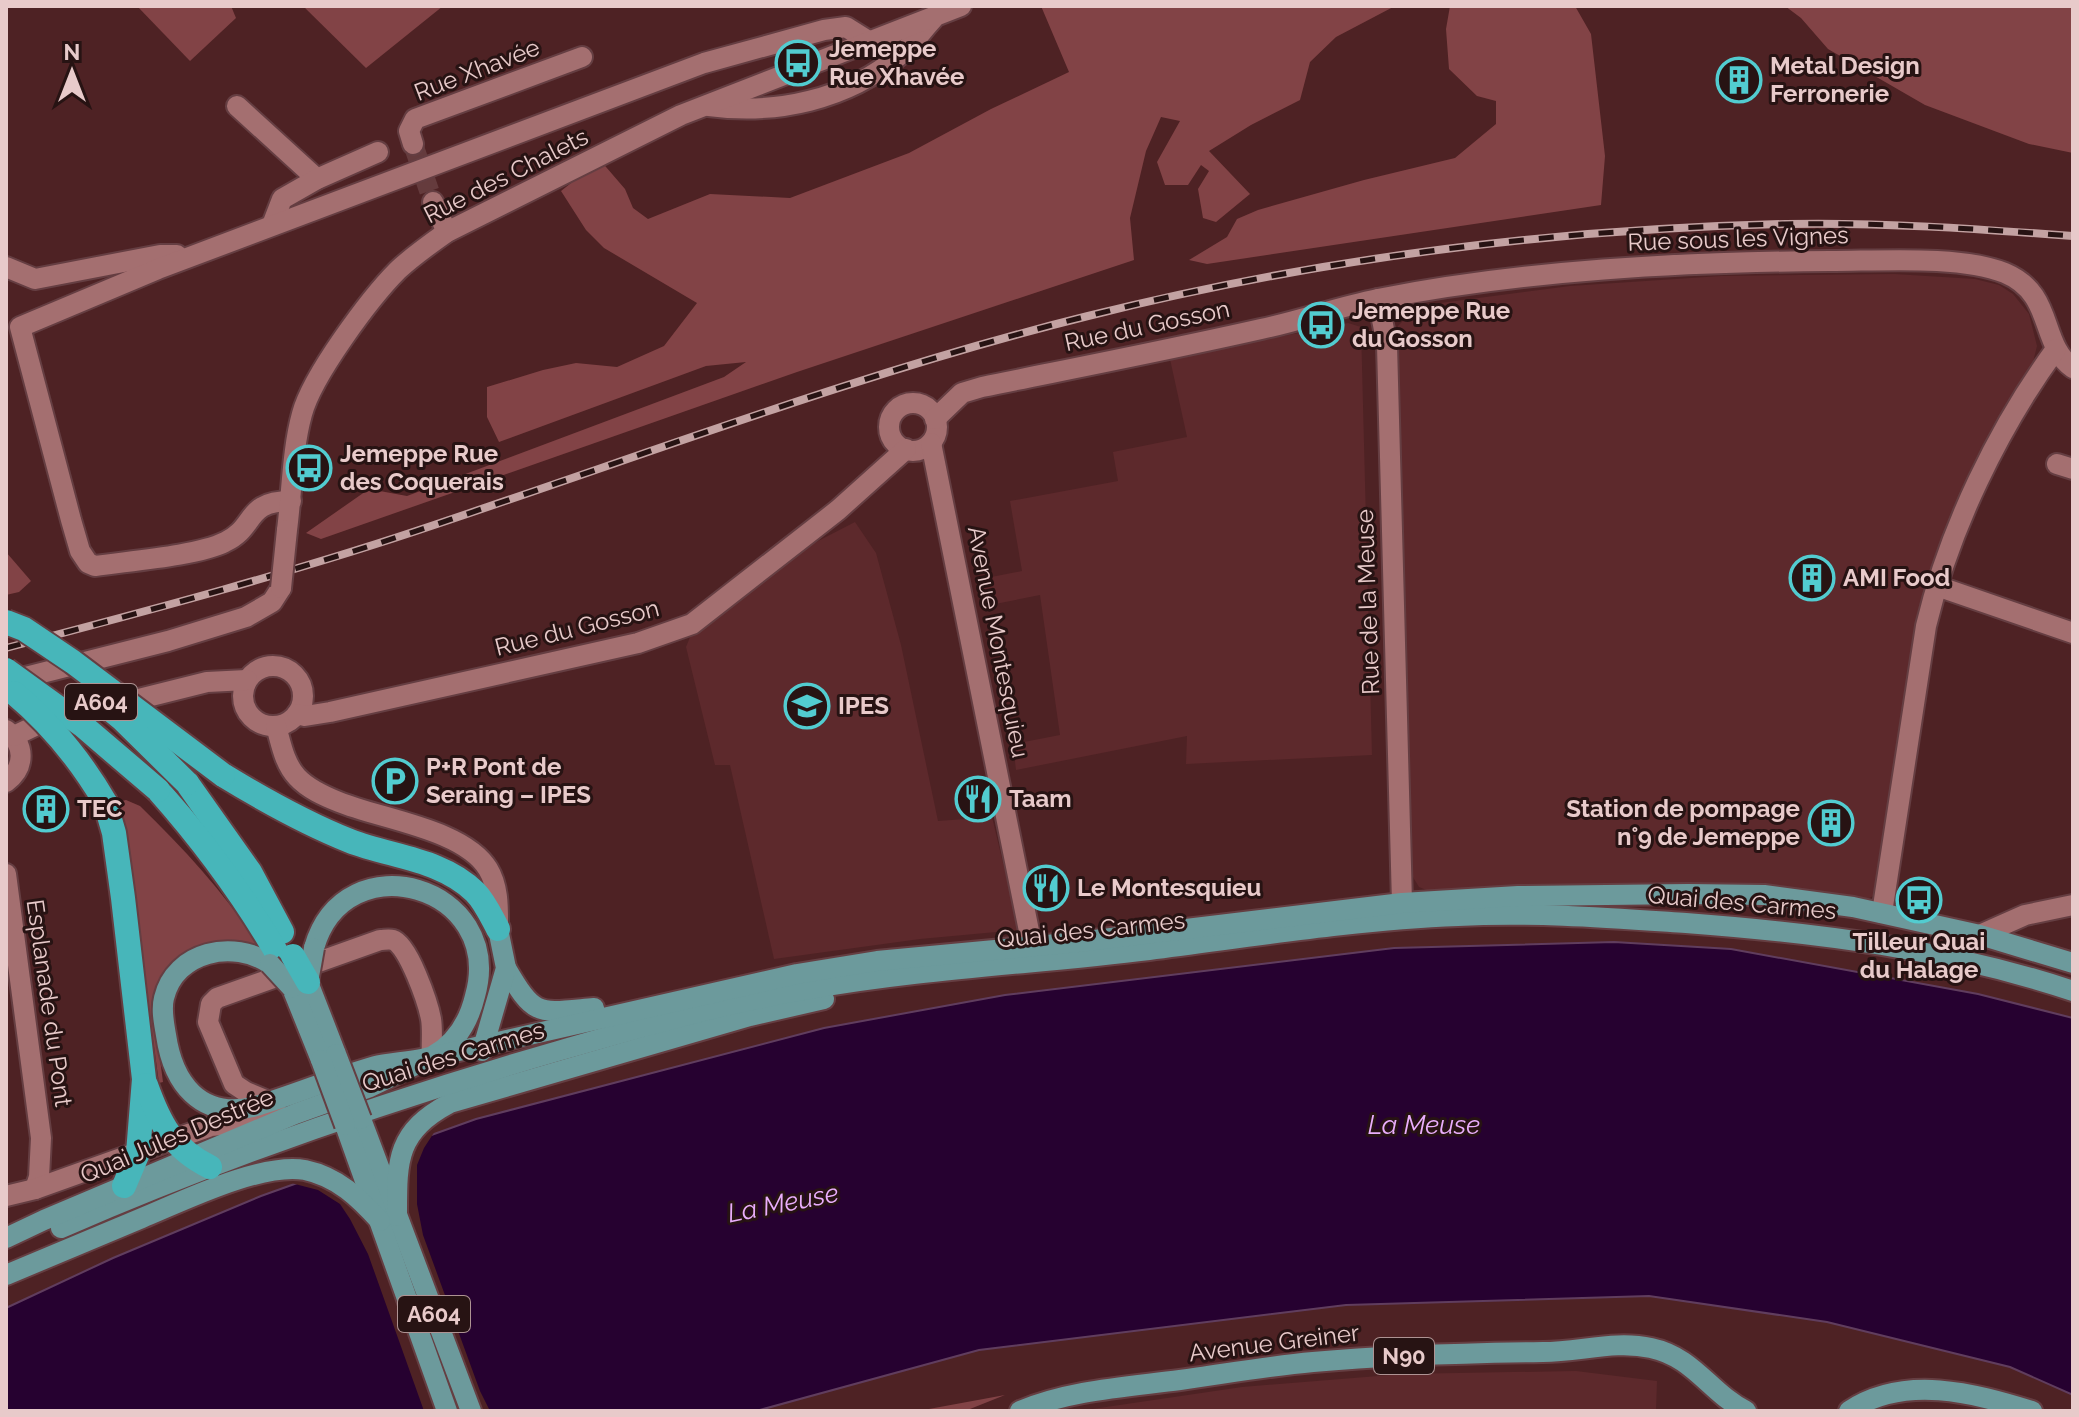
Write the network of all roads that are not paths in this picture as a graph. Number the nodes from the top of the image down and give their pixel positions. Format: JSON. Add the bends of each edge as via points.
{"nodes":[{"id":1,"x":961,"y":6,"type":"edge"},
{"id":2,"x":935,"y":16,"type":"junction"},
{"id":3,"x":870,"y":42,"type":"junction"},
{"id":4,"x":582,"y":57,"type":"dead end"},
{"id":5,"x":704,"y":105,"type":"junction"},
{"id":6,"x":237,"y":106,"type":"dead end"},
{"id":7,"x":413,"y":144,"type":"tunnel mouth"},
{"id":8,"x":378,"y":152,"type":"dead end"},
{"id":9,"x":317,"y":179,"type":"junction"},
{"id":10,"x":433,"y":202,"type":"tunnel mouth"},
{"id":11,"x":272,"y":225,"type":"junction"},
{"id":12,"x":447,"y":232,"type":"junction"},
{"id":13,"x":184,"y":259,"type":"junction"},
{"id":14,"x":6,"y":267,"type":"edge"},
{"id":15,"x":1378,"y":299,"type":"junction"},
{"id":16,"x":2056,"y":349,"type":"junction"},
{"id":17,"x":2073,"y":368,"type":"edge"},
{"id":18,"x":935,"y":419,"type":"junction"},
{"id":19,"x":931,"y":443,"type":"junction"},
{"id":20,"x":906,"y":449,"type":"junction"},
{"id":21,"x":291,"y":501,"type":"junction"},
{"id":22,"x":1937,"y":586,"type":"junction"},
{"id":23,"x":6,"y":622,"type":"edge"},
{"id":24,"x":6,"y":630,"type":"edge"},
{"id":25,"x":2073,"y":633,"type":"edge"},
{"id":26,"x":6,"y":670,"type":"edge"},
{"id":27,"x":247,"y":680,"type":"junction"},
{"id":28,"x":6,"y":684,"type":"edge"},
{"id":29,"x":297,"y":714,"type":"junction"},
{"id":30,"x":276,"y":726,"type":"junction"},
{"id":31,"x":10,"y":733,"type":"edge"},
{"id":32,"x":6,"y":782,"type":"edge"},
{"id":33,"x":6,"y":874,"type":"edge"},
{"id":34,"x":1402,"y":903,"type":"junction"},
{"id":35,"x":2073,"y":905,"type":"edge"},
{"id":36,"x":8,"y":912,"type":"edge"},
{"id":37,"x":1882,"y":913,"type":"junction"},
{"id":38,"x":498,"y":929,"type":"junction"},
{"id":39,"x":1980,"y":935,"type":"junction"},
{"id":40,"x":1032,"y":946,"type":"junction"},
{"id":41,"x":1941,"y":954,"type":"junction"},
{"id":42,"x":290,"y":957,"type":"junction"},
{"id":43,"x":2073,"y":963,"type":"edge"},
{"id":44,"x":506,"y":968,"type":"junction"},
{"id":45,"x":930,"y":973,"type":"junction"},
{"id":46,"x":2073,"y":977,"type":"edge"},
{"id":47,"x":300,"y":985,"type":"joint"},
{"id":48,"x":2073,"y":991,"type":"edge"},
{"id":49,"x":669,"y":1002,"type":"junction"},
{"id":50,"x":486,"y":1043,"type":"junction"},
{"id":51,"x":432,"y":1057,"type":"junction"},
{"id":52,"x":144,"y":1079,"type":"junction"},
{"id":53,"x":460,"y":1079,"type":"junction"},
{"id":54,"x":370,"y":1087,"type":"joint"},
{"id":55,"x":270,"y":1102,"type":"junction"},
{"id":56,"x":295,"y":1114,"type":"junction"},
{"id":57,"x":355,"y":1119,"type":"junction"},
{"id":58,"x":41,"y":1138,"type":"junction"},
{"id":59,"x":173,"y":1140,"type":"junction"},
{"id":60,"x":138,"y":1153,"type":"junction"},
{"id":61,"x":200,"y":1162,"type":"junction"},
{"id":62,"x":55,"y":1181,"type":"junction"},
{"id":63,"x":124,"y":1186,"type":"junction"},
{"id":64,"x":35,"y":1189,"type":"junction"},
{"id":65,"x":6,"y":1196,"type":"edge"},
{"id":66,"x":6,"y":1209,"type":"edge"},
{"id":67,"x":389,"y":1219,"type":"junction"},
{"id":68,"x":6,"y":1238,"type":"edge"},
{"id":69,"x":6,"y":1253,"type":"edge"},
{"id":70,"x":6,"y":1275,"type":"edge"},
{"id":71,"x":1715,"y":1389,"type":"junction"},
{"id":72,"x":447,"y":1411,"type":"edge"},
{"id":73,"x":471,"y":1411,"type":"edge"},
{"id":74,"x":1020,"y":1411,"type":"edge"},
{"id":75,"x":1719,"y":1411,"type":"edge"},
{"id":76,"x":1746,"y":1411,"type":"edge"},
{"id":77,"x":1849,"y":1411,"type":"edge"},
{"id":78,"x":2032,"y":1411,"type":"edge"}],
"edges":[{"from":1,"to":2,"type":"street","name":"Rue des Chalets"},
{"from":2,"to":3,"type":"street","name":"Rue des Chalets"},
{"from":2,"to":5,"type":"street","name":"Rue des Chalets","via":[[902,54],[843,89],[762,110]]},
{"from":3,"to":5,"type":"street","name":"Rue des Chalets"},
{"from":3,"to":11,"type":"street","via":[[846,27],[704,63]]},
{"from":4,"to":7,"type":"street","name":"Rue Xhavée","via":[[415,119],[409,131]]},
{"from":5,"to":12,"type":"street","name":"Rue des Chalets"},
{"from":6,"to":9,"type":"street"},
{"from":8,"to":9,"type":"street"},
{"from":9,"to":11,"type":"street","via":[[282,199]]},
{"from":10,"to":12,"type":"street"},
{"from":11,"to":13,"type":"street"},
{"from":12,"to":21,"type":"street","name":"Rue des Chalets","via":[[398,270],[315,384],[301,418]]},
{"from":13,"to":14,"type":"street","via":[[160,255],[35,279]]},
{"from":13,"to":21,"type":"street","via":[[20,327],[84,559],[95,566],[225,543],[263,505]]},
{"from":15,"to":16,"type":"street","name":"Rue sous les Vignes","via":[[1560,274],[1693,264],[1935,262],[1990,268],[2020,282],[2039,303]]},
{"from":15,"to":18,"type":"street","name":"Rue du Gosson","via":[[1265,329],[982,387],[962,393]]},
{"from":15,"to":34,"type":"street","name":"Rue de la Meuse","via":[[1387,345]]},
{"from":16,"to":17,"type":"street"},
{"from":16,"to":22,"type":"street","via":[[1996,443]]},
{"from":18,"to":19,"type":"street"},
{"from":18,"to":20,"type":"street","via":[[925,406],[899,407],[889,428],[896,444]]},
{"from":19,"to":20,"type":"street","name":"Rue du Gosson"},
{"from":19,"to":40,"type":"street","name":"Avenue Montesquieu"},
{"from":20,"to":29,"type":"street","name":"Rue du Gosson","via":[[838,510],[679,630],[376,702]]},
{"from":21,"to":28,"type":"street","name":"Rue des Chalets","bridge":true,"via":[[281,588],[272,602],[246,617]]},
{"from":22,"to":25,"type":"street"},
{"from":22,"to":37,"type":"street","via":[[1926,626]]},
{"from":23,"to":38,"type":"highway","bridge":true,"via":[[73,662],[223,775],[290,815],[457,878],[475,892]]},
{"from":24,"to":42,"type":"highway","number":"A604","bridge":true,"via":[[122,719],[187,783],[250,872]]},
{"from":26,"to":42,"type":"highway","number":"A604","bridge":true,"via":[[158,790]]},
{"from":27,"to":29,"type":"street","via":[[262,668],[290,671],[301,686]]},
{"from":27,"to":30,"type":"street","via":[[243,697],[248,713]]},
{"from":27,"to":31,"type":"street","via":[[207,682]]},
{"from":28,"to":52,"type":"highway","bridge":true,"via":[[39,714],[105,802],[120,872]]},
{"from":29,"to":30,"type":"street"},
{"from":30,"to":38,"type":"street","via":[[289,767],[312,790],[454,841],[479,857],[494,885]]},
{"from":31,"to":32,"type":"street","via":[[21,756]]},
{"from":33,"to":36,"type":"street","name":"Esplanade du Pont"},
{"from":34,"to":37,"type":"main road","name":"Quai des Carmes","via":[[1518,896],[1764,895]]},
{"from":34,"to":40,"type":"main road","name":"Quai des Carmes"},
{"from":35,"to":39,"type":"street","via":[[2025,915]]},
{"from":36,"to":58,"type":"street","name":"Esplanade du Pont"},
{"from":37,"to":39,"type":"main road","name":"Quai des Carmes"},
{"from":38,"to":44,"type":"main road"},
{"from":39,"to":43,"type":"main road","name":"Quai des Carmes"},
{"from":40,"to":49,"type":"main road","name":"Quai des Carmes","via":[[851,965]]},
{"from":41,"to":45,"type":"main road","name":"Quai des Carmes","via":[[1795,932],[1620,918],[1459,916]]},
{"from":41,"to":46,"type":"main road","via":[[1967,949]]},
{"from":41,"to":48,"type":"main road"},
{"from":42,"to":47,"type":"highway","number":"A604","bridge":true},
{"from":42,"to":51,"type":"main road","via":[[344,903],[365,891],[414,887],[435,895],[464,921],[480,973],[464,1027]]},
{"from":42,"to":55,"type":"main road","via":[[214,951],[191,962],[172,981],[162,1008],[169,1058],[185,1087],[226,1110]]},
{"from":44,"to":49,"type":"main road","via":[[522,996],[537,1009]]},
{"from":44,"to":50,"type":"main road"},
{"from":45,"to":53,"type":"main road","name":"Quai des Carmes","via":[[742,1002]]},
{"from":45,"to":67,"type":"main road","via":[[902,984],[750,1016],[466,1098],[434,1112],[405,1142]]},
{"from":47,"to":57,"type":"main road","number":"A604","bridge":true},
{"from":49,"to":50,"type":"main road","name":"Quai des Carmes"},
{"from":50,"to":51,"type":"main road","name":"Quai des Carmes"},
{"from":50,"to":53,"type":"main road"},
{"from":51,"to":54,"type":"main road","name":"Quai des Carmes"},
{"from":51,"to":55,"type":"main road","via":[[376,1066]]},
{"from":51,"to":55,"type":"street","via":[[431,1022],[408,958],[393,940],[380,940],[211,1004],[208,1022],[234,1084]]},
{"from":52,"to":59,"type":"highway"},
{"from":52,"to":60,"type":"highway"},
{"from":53,"to":57,"type":"main road","name":"Quai des Carmes"},
{"from":54,"to":56,"type":"main road","name":"Quai Jules Destrée"},
{"from":56,"to":59,"type":"street","via":[[211,1126]]},
{"from":56,"to":61,"type":"main road","name":"Quai Jules Destrée"},
{"from":57,"to":61,"type":"main road","name":"Quai Jules Destrée"},
{"from":57,"to":67,"type":"main road","number":"A604"},
{"from":58,"to":62,"type":"street","name":"Esplanade du Pont"},
{"from":58,"to":64,"type":"street","name":"Esplanade du Pont"},
{"from":59,"to":60,"type":"street"},
{"from":59,"to":61,"type":"highway"},
{"from":60,"to":62,"type":"street"},
{"from":60,"to":63,"type":"highway"},
{"from":61,"to":63,"type":"main road","name":"Quai Jules Destrée"},
{"from":61,"to":69,"type":"main road","name":"Quai Jules Destrée"},
{"from":62,"to":64,"type":"street"},
{"from":62,"to":66,"type":"street","via":[[34,1201]]},
{"from":63,"to":68,"type":"main road","name":"Quai Jules Destrée"},
{"from":64,"to":65,"type":"street"},
{"from":67,"to":70,"type":"main road","via":[[317,1173],[291,1169],[259,1174],[197,1196]]},
{"from":67,"to":72,"type":"main road","number":"A604"},
{"from":67,"to":73,"type":"main road","number":"A604"},
{"from":71,"to":74,"type":"main road","name":"Avenue Greiner","number":"N90","via":[[1682,1359],[1655,1349],[1609,1345],[1545,1353],[1309,1362],[1080,1394]]},
{"from":71,"to":75,"type":"main road"},
{"from":71,"to":76,"type":"main road","name":"Avenue Greiner","number":"N90"},
{"from":77,"to":78,"type":"main road","via":[[1884,1393],[1925,1389]]}]}
